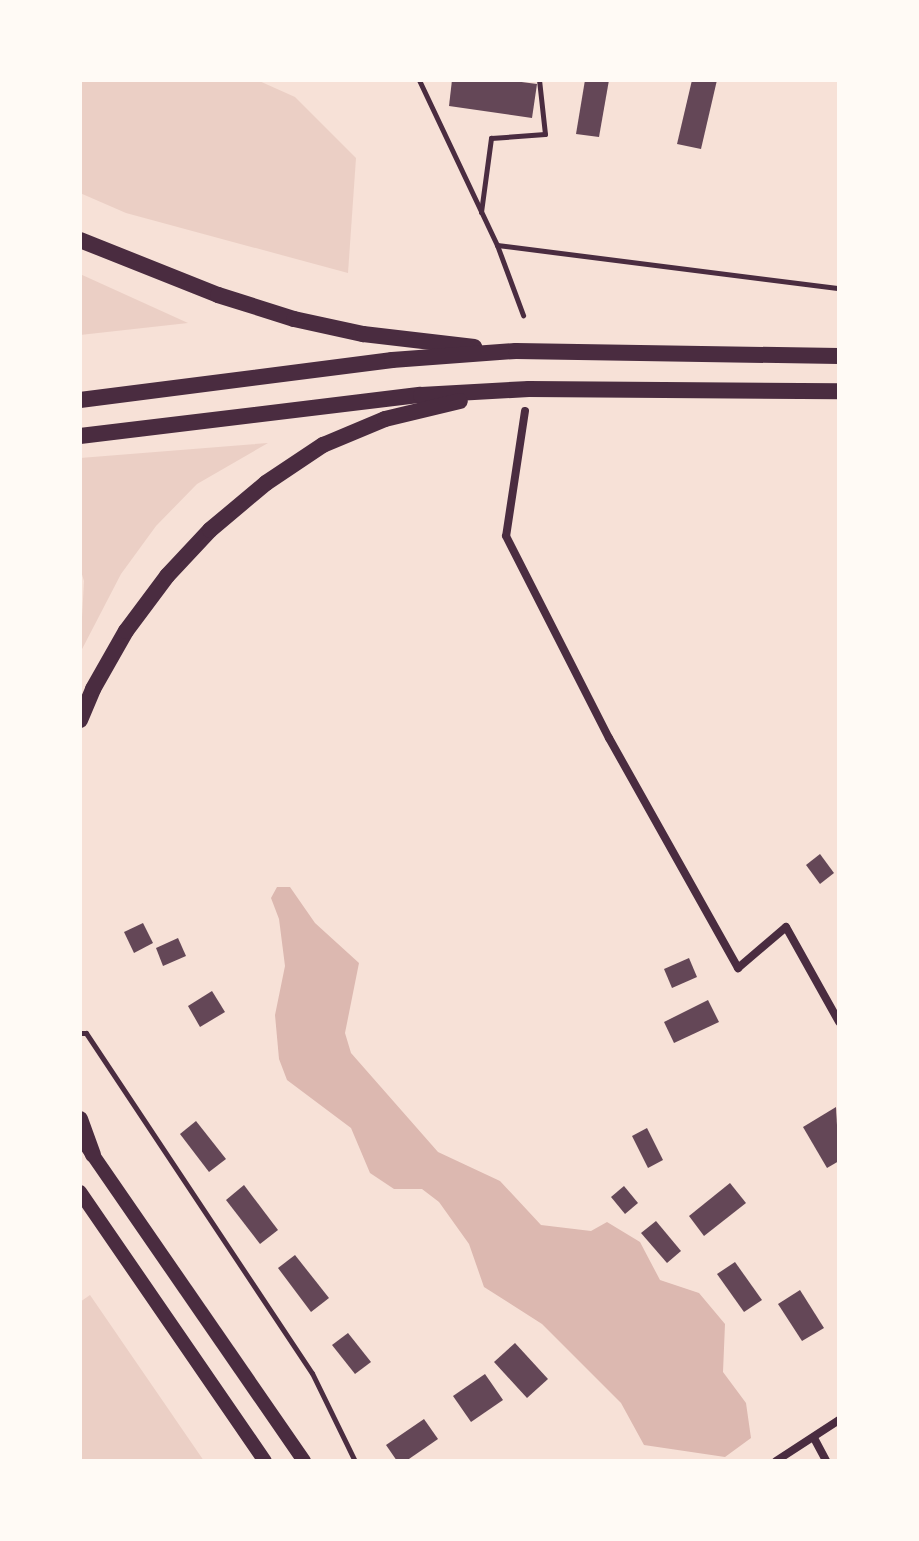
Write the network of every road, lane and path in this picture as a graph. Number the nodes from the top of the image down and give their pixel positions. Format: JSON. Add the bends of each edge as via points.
{"nodes":[{"id":1,"x":419,"y":80,"type":"edge"},
{"id":2,"x":539,"y":80,"type":"edge"},
{"id":3,"x":481,"y":214,"type":"junction"},
{"id":4,"x":80,"y":240,"type":"edge"},
{"id":5,"x":497,"y":245,"type":"junction"},
{"id":6,"x":839,"y":288,"type":"edge"},
{"id":7,"x":523,"y":315,"type":"dead end"},
{"id":8,"x":516,"y":351,"type":"junction"},
{"id":9,"x":839,"y":356,"type":"edge"},
{"id":10,"x":529,"y":389,"type":"junction"},
{"id":11,"x":839,"y":391,"type":"edge"},
{"id":12,"x":80,"y":400,"type":"edge"},
{"id":13,"x":525,"y":411,"type":"dead end"},
{"id":14,"x":80,"y":436,"type":"edge"},
{"id":15,"x":80,"y":720,"type":"edge"},
{"id":16,"x":839,"y":1022,"type":"edge"},
{"id":17,"x":80,"y":1033,"type":"edge"},
{"id":18,"x":80,"y":1119,"type":"edge"},
{"id":19,"x":80,"y":1136,"type":"edge"},
{"id":20,"x":93,"y":1155,"type":"junction"},
{"id":21,"x":80,"y":1192,"type":"edge"},
{"id":22,"x":839,"y":1420,"type":"edge"},
{"id":23,"x":814,"y":1438,"type":"junction"},
{"id":24,"x":265,"y":1461,"type":"edge"},
{"id":25,"x":304,"y":1461,"type":"edge"},
{"id":26,"x":355,"y":1461,"type":"edge"},
{"id":27,"x":776,"y":1461,"type":"edge"},
{"id":28,"x":826,"y":1461,"type":"edge"}],
"edges":[{"from":1,"to":3,"type":"lane"},
{"from":2,"to":3,"type":"lane","via":[[545,134],[491,138]]},
{"from":3,"to":5,"type":"lane"},
{"from":4,"to":8,"type":"highway","via":[[294,319],[363,334]]},
{"from":5,"to":6,"type":"lane"},
{"from":5,"to":7,"type":"lane"},
{"from":8,"to":9,"type":"highway"},
{"from":8,"to":12,"type":"highway","via":[[392,360]]},
{"from":10,"to":11,"type":"highway"},
{"from":10,"to":14,"type":"highway","via":[[329,404]]},
{"from":10,"to":15,"type":"highway","via":[[385,419],[323,445],[266,483],[210,530],[167,576],[126,631]]},
{"from":13,"to":16,"type":"street","via":[[506,536],[609,738],[738,968],[786,927]]},
{"from":17,"to":26,"type":"lane","via":[[86,1033],[312,1373]]},
{"from":18,"to":20,"type":"highway"},
{"from":19,"to":20,"type":"main road"},
{"from":20,"to":25,"type":"main road"},
{"from":21,"to":24,"type":"main road"},
{"from":22,"to":23,"type":"street"},
{"from":23,"to":27,"type":"street"},
{"from":23,"to":28,"type":"street"}]}
